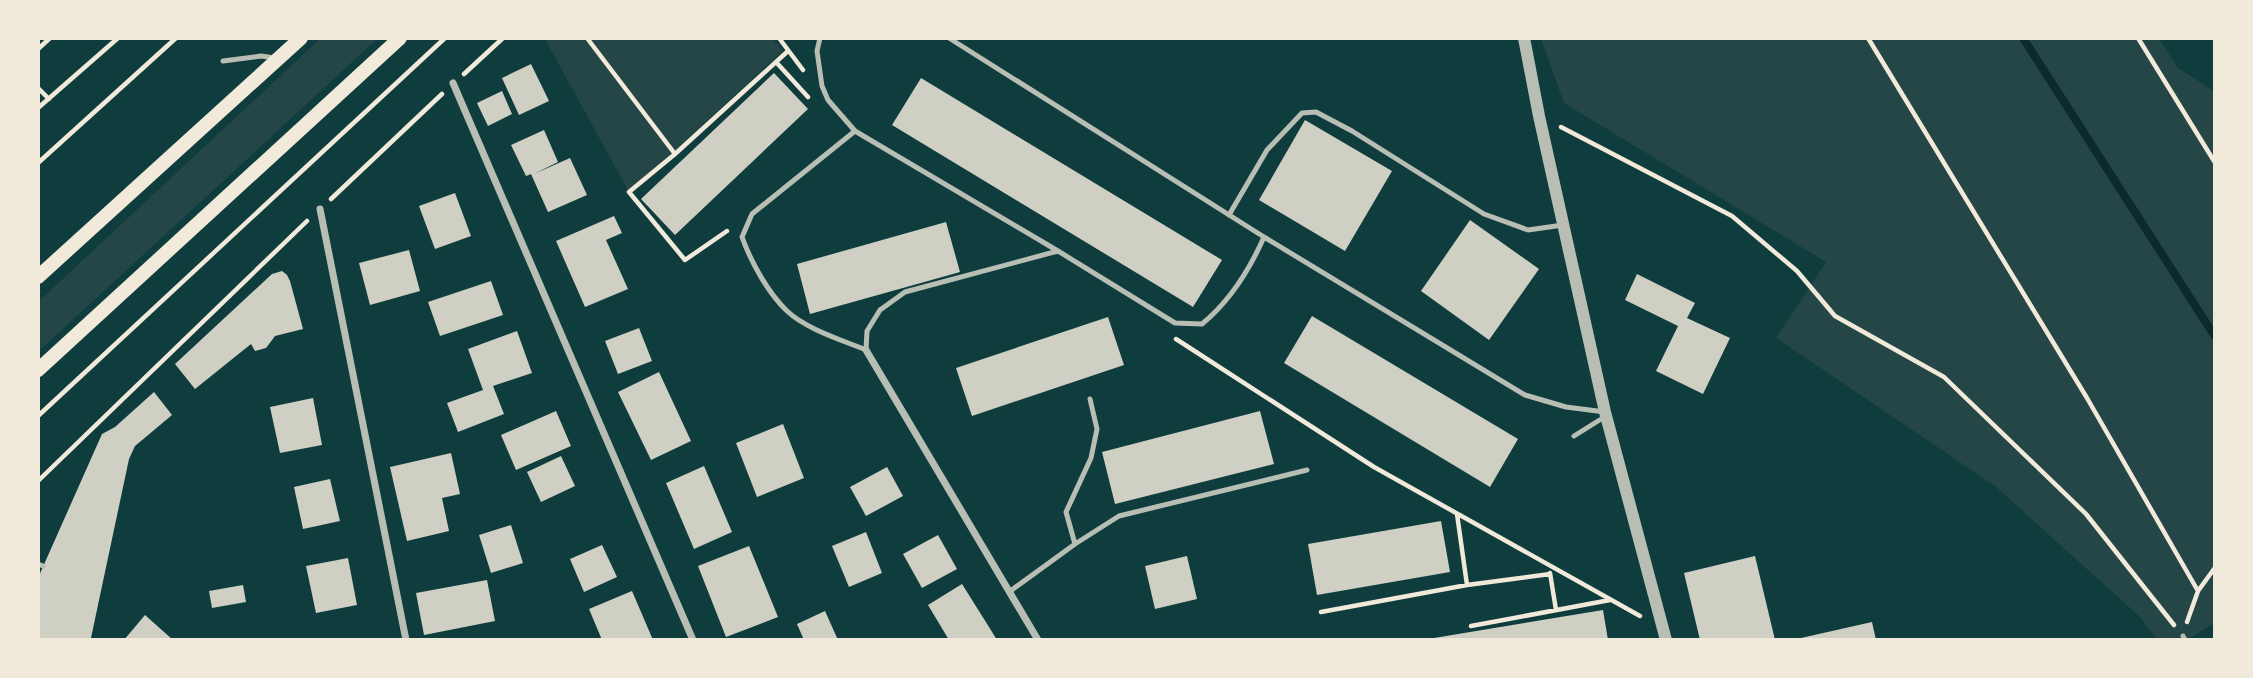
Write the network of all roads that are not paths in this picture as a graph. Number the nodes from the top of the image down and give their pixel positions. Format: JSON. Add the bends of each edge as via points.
{"nodes":[{"id":1,"x":301,"y":38,"type":"edge"},
{"id":2,"x":400,"y":38,"type":"edge"},
{"id":3,"x":820,"y":38,"type":"edge"},
{"id":4,"x":949,"y":38,"type":"edge"},
{"id":5,"x":1524,"y":38,"type":"edge"},
{"id":6,"x":279,"y":59,"type":"junction"},
{"id":7,"x":223,"y":61,"type":"dead end"},
{"id":8,"x":453,"y":83,"type":"road end"},
{"id":9,"x":855,"y":131,"type":"junction"},
{"id":10,"x":320,"y":209,"type":"road end"},
{"id":11,"x":1229,"y":215,"type":"junction"},
{"id":12,"x":1563,"y":225,"type":"junction"},
{"id":13,"x":1264,"y":237,"type":"junction"},
{"id":14,"x":1058,"y":251,"type":"junction"},
{"id":15,"x":38,"y":277,"type":"edge"},
{"id":16,"x":866,"y":350,"type":"junction"},
{"id":17,"x":38,"y":370,"type":"edge"},
{"id":18,"x":1090,"y":399,"type":"dead end"},
{"id":19,"x":1605,"y":414,"type":"junction"},
{"id":20,"x":1574,"y":436,"type":"dead end"},
{"id":21,"x":1307,"y":470,"type":"dead end"},
{"id":22,"x":1075,"y":544,"type":"junction"},
{"id":23,"x":1009,"y":592,"type":"junction"},
{"id":24,"x":406,"y":639,"type":"edge"},
{"id":25,"x":693,"y":639,"type":"edge"},
{"id":26,"x":1038,"y":639,"type":"edge"},
{"id":27,"x":1666,"y":639,"type":"edge"}],
"edges":[{"from":1,"to":6,"type":"main road"},
{"from":2,"to":17,"type":"main road"},
{"from":3,"to":9,"type":"lane","via":[[817,51],[822,86]]},
{"from":4,"to":11,"type":"lane"},
{"from":5,"to":12,"type":"street"},
{"from":6,"to":7,"type":"lane","via":[[261,55]]},
{"from":6,"to":15,"type":"main road"},
{"from":8,"to":25,"type":"street"},
{"from":9,"to":14,"type":"lane"},
{"from":9,"to":16,"type":"lane","via":[[752,214],[742,237],[752,265],[788,312]]},
{"from":10,"to":24,"type":"street"},
{"from":11,"to":12,"type":"lane","via":[[1268,150],[1302,113],[1316,112],[1484,214],[1528,230]]},
{"from":11,"to":13,"type":"lane"},
{"from":12,"to":19,"type":"street"},
{"from":13,"to":14,"type":"lane","via":[[1221,309],[1202,324],[1175,323]]},
{"from":13,"to":19,"type":"lane","via":[[1525,395]]},
{"from":14,"to":16,"type":"lane","via":[[905,292],[880,310],[867,331]]},
{"from":16,"to":23,"type":"street"},
{"from":18,"to":22,"type":"lane","via":[[1097,429],[1091,458],[1066,512]]},
{"from":19,"to":20,"type":"lane"},
{"from":19,"to":27,"type":"street"},
{"from":21,"to":22,"type":"lane","via":[[1119,516]]},
{"from":22,"to":23,"type":"lane"},
{"from":23,"to":26,"type":"street"}]}
